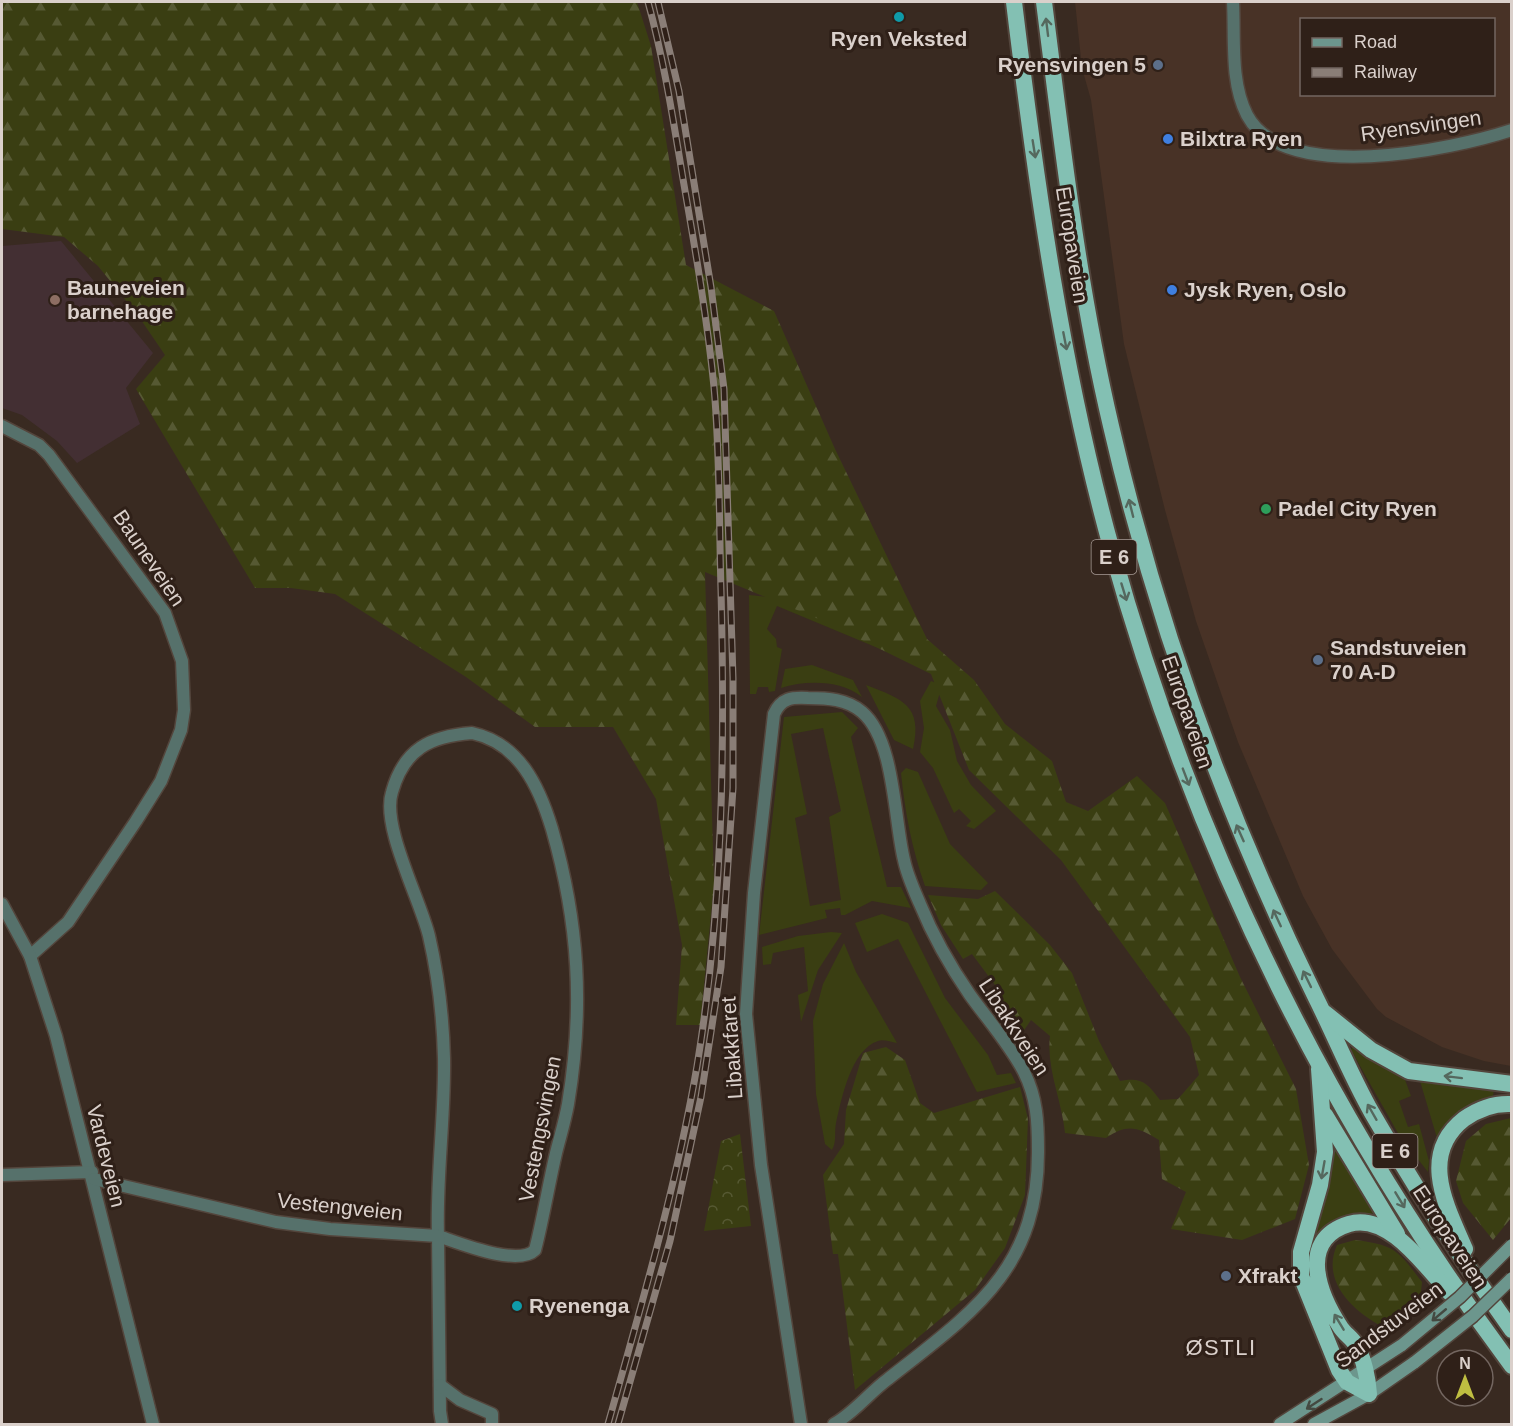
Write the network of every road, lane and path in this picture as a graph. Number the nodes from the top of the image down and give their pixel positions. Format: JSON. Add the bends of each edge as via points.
{"nodes":[{"id":1,"x":1014,"y":2,"type":"edge"},
{"id":2,"x":1044,"y":2,"type":"edge"},
{"id":3,"x":1233,"y":2,"type":"edge"},
{"id":4,"x":1512,"y":130,"type":"edge"},
{"id":5,"x":2,"y":426,"type":"edge"},
{"id":6,"x":847,"y":704,"type":"joint"},
{"id":7,"x":2,"y":904,"type":"edge"},
{"id":8,"x":30,"y":956,"type":"junction"},
{"id":9,"x":1322,"y":1010,"type":"junction"},
{"id":10,"x":1318,"y":1059,"type":"junction"},
{"id":11,"x":1512,"y":1084,"type":"edge"},
{"id":12,"x":1512,"y":1104,"type":"edge"},
{"id":13,"x":1324,"y":1112,"type":"junction"},
{"id":14,"x":2,"y":1175,"type":"edge"},
{"id":15,"x":93,"y":1175,"type":"junction"},
{"id":16,"x":438,"y":1236,"type":"junction"},
{"id":17,"x":1400,"y":1240,"type":"junction"},
{"id":18,"x":1512,"y":1245,"type":"edge"},
{"id":19,"x":1512,"y":1278,"type":"edge"},
{"id":20,"x":1480,"y":1286,"type":"junction"},
{"id":21,"x":1482,"y":1326,"type":"junction"},
{"id":22,"x":1512,"y":1330,"type":"edge"},
{"id":23,"x":1512,"y":1366,"type":"edge"},
{"id":24,"x":1365,"y":1371,"type":"junction"},
{"id":25,"x":1347,"y":1382,"type":"junction"},
{"id":26,"x":440,"y":1385,"type":"junction"},
{"id":27,"x":1369,"y":1394,"type":"junction"},
{"id":28,"x":153,"y":1425,"type":"edge"},
{"id":29,"x":442,"y":1425,"type":"edge"},
{"id":30,"x":492,"y":1425,"type":"edge"},
{"id":31,"x":801,"y":1425,"type":"edge"},
{"id":32,"x":834,"y":1425,"type":"edge"},
{"id":33,"x":1280,"y":1425,"type":"edge"},
{"id":34,"x":1314,"y":1425,"type":"edge"}],
"edges":[{"from":1,"to":10,"type":"highway","name":"Europaveien","number":"E 6","one_way":true,"via":[[1060,316],[1110,545],[1152,683],[1208,834],[1284,1001]]},
{"from":9,"to":2,"type":"highway","name":"Europaveien","number":"E 6","one_way":true,"via":[[1234,820],[1179,671],[1139,540],[1110,424],[1088,310]]},
{"from":3,"to":4,"type":"street","name":"Ryensvingen","via":[[1241,100],[1258,130],[1279,144],[1317,154],[1375,156],[1465,143]]},
{"from":5,"to":8,"type":"street","name":"Bauneveien","via":[[50,455],[118,545],[165,613],[178,645],[184,678],[181,730],[160,781],[68,922]]},
{"from":6,"to":31,"type":"street","name":"Libakkfaret","via":[[796,697],[778,705],[774,714],[749,945],[746,1014],[761,1165]]},
{"from":6,"to":32,"type":"street","name":"Libakkveien","via":[[863,712],[882,746],[904,861],[929,927],[1024,1072],[1038,1113],[1038,1168],[1034,1207],[1005,1271],[967,1317]]},
{"from":7,"to":8,"type":"street","name":"Vardeveien"},
{"from":8,"to":15,"type":"street","name":"Vardeveien"},
{"from":11,"to":9,"type":"highway","number":"E 6","one_way":true,"via":[[1408,1071],[1371,1050]]},
{"from":20,"to":9,"type":"highway","name":"Europaveien","number":"E 6","one_way":true,"via":[[1373,1115]]},
{"from":10,"to":13,"type":"highway","number":"E 6"},
{"from":10,"to":21,"type":"highway","name":"Europaveien","number":"E 6","one_way":true,"via":[[1417,1228]]},
{"from":12,"to":20,"type":"highway","number":"E 6","via":[[1488,1107],[1465,1119],[1446,1138],[1439,1159],[1444,1199]]},
{"from":13,"to":17,"type":"highway","number":"E 6"},
{"from":13,"to":25,"type":"highway","number":"E 6","one_way":true,"via":[[1323,1167],[1300,1264],[1310,1304]]},
{"from":14,"to":15,"type":"street","name":"Vestengveien"},
{"from":15,"to":16,"type":"street","name":"Vestengveien","via":[[276,1222]]},
{"from":15,"to":28,"type":"street","name":"Vardeveien"},
{"from":16,"to":16,"type":"street","name":"Vestengsvingen","via":[[444,1059],[441,1018],[429,936],[389,806],[405,762],[413,752],[447,735],[472,733],[488,736],[514,753],[546,808],[565,873],[574,927],[578,992],[575,1056],[568,1107],[535,1250],[525,1256],[499,1254]]},
{"from":16,"to":26,"type":"street"},
{"from":17,"to":21,"type":"highway","number":"E 6"},
{"from":24,"to":17,"type":"highway","number":"E 6","one_way":true,"via":[[1356,1345],[1342,1329],[1319,1284],[1317,1257],[1334,1231],[1353,1223],[1374,1224]]},
{"from":18,"to":24,"type":"main road","name":"Sandstuveien","one_way":true,"bridge":true,"via":[[1460,1297]]},
{"from":19,"to":27,"type":"main road","name":"Sandstuveien","bridge":true,"via":[[1473,1316]]},
{"from":20,"to":22,"type":"highway","name":"Europaveien","number":"E 6"},
{"from":21,"to":23,"type":"highway","name":"Europaveien","number":"E 6"},
{"from":24,"to":25,"type":"main road","name":"Sandstuveien"},
{"from":24,"to":27,"type":"highway","number":"E 6"},
{"from":25,"to":27,"type":"highway"},
{"from":25,"to":33,"type":"main road","name":"Sandstuveien","one_way":true},
{"from":26,"to":29,"type":"street"},
{"from":26,"to":30,"type":"street","via":[[460,1400],[492,1414]]},
{"from":27,"to":34,"type":"main road","name":"Sandstuveien"}]}
